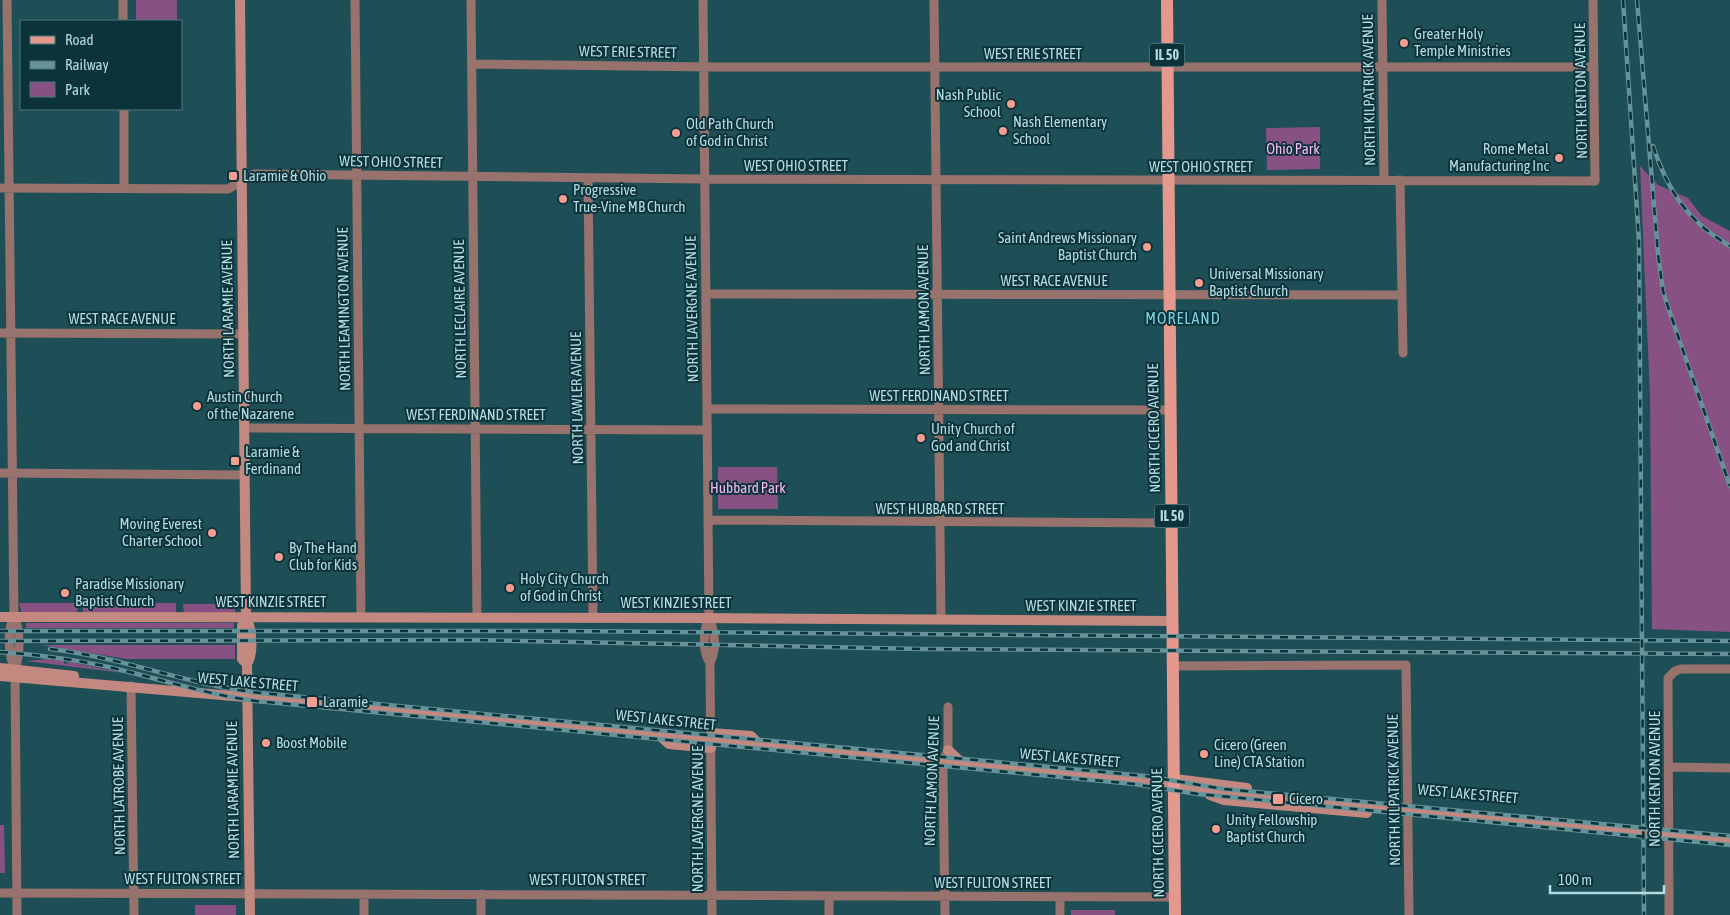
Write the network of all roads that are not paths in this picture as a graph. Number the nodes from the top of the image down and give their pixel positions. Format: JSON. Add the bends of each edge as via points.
{"nodes":[{"id":1,"x":7,"y":0,"type":"edge"},
{"id":2,"x":123,"y":0,"type":"edge"},
{"id":3,"x":240,"y":0,"type":"edge"},
{"id":4,"x":355,"y":0,"type":"edge"},
{"id":5,"x":471,"y":0,"type":"edge"},
{"id":6,"x":703,"y":0,"type":"edge"},
{"id":7,"x":934,"y":0,"type":"edge"},
{"id":8,"x":1167,"y":0,"type":"edge"},
{"id":9,"x":1382,"y":0,"type":"edge"},
{"id":10,"x":1594,"y":0,"type":"edge"},
{"id":11,"x":123,"y":20,"type":"edge"},
{"id":12,"x":472,"y":64,"type":"junction"},
{"id":13,"x":704,"y":67,"type":"junction"},
{"id":14,"x":935,"y":67,"type":"junction"},
{"id":15,"x":1594,"y":67,"type":"junction"},
{"id":16,"x":1167,"y":68,"type":"junction"},
{"id":17,"x":1383,"y":68,"type":"junction"},
{"id":18,"x":124,"y":110,"type":"edge"},
{"id":19,"x":357,"y":175,"type":"junction"},
{"id":20,"x":473,"y":176,"type":"junction"},
{"id":21,"x":588,"y":178,"type":"junction"},
{"id":22,"x":705,"y":179,"type":"junction"},
{"id":23,"x":242,"y":180,"type":"junction"},
{"id":24,"x":936,"y":180,"type":"junction"},
{"id":25,"x":1384,"y":180,"type":"junction"},
{"id":26,"x":1400,"y":180,"type":"junction"},
{"id":27,"x":1168,"y":181,"type":"junction"},
{"id":28,"x":1596,"y":181,"type":"joint"},
{"id":29,"x":5,"y":188,"type":"edge"},
{"id":30,"x":124,"y":188,"type":"junction"},
{"id":31,"x":706,"y":294,"type":"junction"},
{"id":32,"x":937,"y":294,"type":"junction"},
{"id":33,"x":1170,"y":295,"type":"junction"},
{"id":34,"x":1402,"y":295,"type":"junction"},
{"id":35,"x":0,"y":333,"type":"edge"},
{"id":36,"x":11,"y":333,"type":"junction"},
{"id":37,"x":244,"y":334,"type":"junction"},
{"id":38,"x":1403,"y":353,"type":"dead end"},
{"id":39,"x":707,"y":409,"type":"junction"},
{"id":40,"x":939,"y":410,"type":"junction"},
{"id":41,"x":1171,"y":410,"type":"junction"},
{"id":42,"x":245,"y":428,"type":"junction"},
{"id":43,"x":359,"y":429,"type":"junction"},
{"id":44,"x":475,"y":429,"type":"junction"},
{"id":45,"x":591,"y":429,"type":"junction"},
{"id":46,"x":707,"y":430,"type":"junction"},
{"id":47,"x":0,"y":473,"type":"edge"},
{"id":48,"x":13,"y":473,"type":"junction"},
{"id":49,"x":245,"y":475,"type":"junction"},
{"id":50,"x":708,"y":520,"type":"junction"},
{"id":51,"x":940,"y":523,"type":"junction"},
{"id":52,"x":1172,"y":523,"type":"junction"},
{"id":53,"x":0,"y":617,"type":"edge"},
{"id":54,"x":14,"y":617,"type":"junction"},
{"id":55,"x":246,"y":617,"type":"junction"},
{"id":56,"x":361,"y":617,"type":"junction"},
{"id":57,"x":477,"y":617,"type":"junction"},
{"id":58,"x":593,"y":618,"type":"junction"},
{"id":59,"x":709,"y":618,"type":"junction"},
{"id":60,"x":941,"y":620,"type":"junction"},
{"id":61,"x":1173,"y":621,"type":"junction"},
{"id":62,"x":1173,"y":666,"type":"junction"},
{"id":63,"x":0,"y":668,"type":"edge"},
{"id":64,"x":1730,"y":669,"type":"edge"},
{"id":65,"x":15,"y":673,"type":"junction"},
{"id":66,"x":0,"y":676,"type":"edge"},
{"id":67,"x":131,"y":686,"type":"junction"},
{"id":68,"x":247,"y":697,"type":"junction"},
{"id":69,"x":948,"y":707,"type":"dead end"},
{"id":70,"x":659,"y":735,"type":"junction"},
{"id":71,"x":711,"y":740,"type":"junction"},
{"id":72,"x":759,"y":744,"type":"junction"},
{"id":73,"x":948,"y":750,"type":"junction"},
{"id":74,"x":943,"y":762,"type":"junction"},
{"id":75,"x":963,"y":764,"type":"junction"},
{"id":76,"x":1668,"y":767,"type":"junction"},
{"id":77,"x":1730,"y":768,"type":"edge"},
{"id":78,"x":1174,"y":782,"type":"junction"},
{"id":79,"x":1408,"y":810,"type":"junction"},
{"id":80,"x":1669,"y":834,"type":"junction"},
{"id":81,"x":1730,"y":834,"type":"edge"},
{"id":82,"x":1730,"y":840,"type":"edge"},
{"id":83,"x":1730,"y":847,"type":"edge"},
{"id":84,"x":17,"y":892,"type":"junction"},
{"id":85,"x":0,"y":893,"type":"edge"},
{"id":86,"x":134,"y":893,"type":"junction"},
{"id":87,"x":249,"y":894,"type":"junction"},
{"id":88,"x":364,"y":894,"type":"junction"},
{"id":89,"x":481,"y":894,"type":"junction"},
{"id":90,"x":712,"y":895,"type":"junction"},
{"id":91,"x":829,"y":897,"type":"junction"},
{"id":92,"x":944,"y":897,"type":"junction"},
{"id":93,"x":1060,"y":897,"type":"junction"},
{"id":94,"x":1175,"y":897,"type":"junction"},
{"id":95,"x":17,"y":915,"type":"edge"},
{"id":96,"x":134,"y":915,"type":"edge"},
{"id":97,"x":250,"y":915,"type":"edge"},
{"id":98,"x":364,"y":915,"type":"edge"},
{"id":99,"x":481,"y":915,"type":"edge"},
{"id":100,"x":712,"y":915,"type":"edge"},
{"id":101,"x":829,"y":915,"type":"edge"},
{"id":102,"x":945,"y":915,"type":"edge"},
{"id":103,"x":1060,"y":915,"type":"edge"},
{"id":104,"x":1175,"y":915,"type":"edge"},
{"id":105,"x":1409,"y":915,"type":"edge"},
{"id":106,"x":1669,"y":915,"type":"edge"}],
"edges":[{"from":1,"to":29,"type":"street"},
{"from":2,"to":11,"type":"street"},
{"from":3,"to":23,"type":"main road","name":"NORTH LARAMIE AVENUE"},
{"from":4,"to":19,"type":"street","name":"NORTH LEAMINGTON AVENUE"},
{"from":5,"to":12,"type":"street","name":"NORTH LECLAIRE AVENUE"},
{"from":6,"to":13,"type":"street","name":"NORTH LAVERGNE AVENUE"},
{"from":7,"to":14,"type":"street","name":"NORTH LAMON AVENUE"},
{"from":8,"to":16,"type":"main road","name":"NORTH CICERO AVENUE","number":"IL 50"},
{"from":9,"to":17,"type":"street","name":"NORTH KILPATRICK AVENUE"},
{"from":10,"to":15,"type":"street","name":"NORTH KENTON AVENUE"},
{"from":12,"to":13,"type":"street","name":"WEST ERIE STREET"},
{"from":12,"to":20,"type":"street","name":"NORTH LECLAIRE AVENUE"},
{"from":13,"to":14,"type":"street","name":"WEST ERIE STREET"},
{"from":13,"to":22,"type":"street","name":"NORTH LAVERGNE AVENUE"},
{"from":14,"to":16,"type":"street","name":"WEST ERIE STREET"},
{"from":14,"to":24,"type":"street","name":"NORTH LAMON AVENUE"},
{"from":15,"to":17,"type":"street","name":"WEST ERIE STREET"},
{"from":15,"to":28,"type":"street","name":"NORTH KENTON AVENUE"},
{"from":16,"to":17,"type":"street","name":"WEST ERIE STREET"},
{"from":16,"to":27,"type":"main road","name":"NORTH CICERO AVENUE","number":"IL 50"},
{"from":17,"to":25,"type":"street","name":"NORTH KILPATRICK AVENUE"},
{"from":18,"to":30,"type":"street"},
{"from":19,"to":20,"type":"street","name":"WEST OHIO STREET"},
{"from":19,"to":23,"type":"street","name":"WEST OHIO STREET","via":[[254,174]]},
{"from":19,"to":43,"type":"street","name":"NORTH LEAMINGTON AVENUE"},
{"from":20,"to":21,"type":"street","name":"WEST OHIO STREET"},
{"from":20,"to":44,"type":"street","name":"NORTH LECLAIRE AVENUE"},
{"from":21,"to":22,"type":"street","name":"WEST OHIO STREET"},
{"from":21,"to":45,"type":"street","name":"NORTH LAWLER AVENUE"},
{"from":22,"to":24,"type":"street","name":"WEST OHIO STREET"},
{"from":22,"to":31,"type":"street","name":"NORTH LAVERGNE AVENUE"},
{"from":23,"to":30,"type":"street","name":"WEST OHIO STREET","via":[[228,189]]},
{"from":23,"to":37,"type":"main road","name":"NORTH LARAMIE AVENUE"},
{"from":24,"to":27,"type":"street","name":"WEST OHIO STREET"},
{"from":24,"to":32,"type":"street","name":"NORTH LAMON AVENUE"},
{"from":25,"to":26,"type":"street","name":"WEST OHIO STREET"},
{"from":25,"to":27,"type":"street","name":"WEST OHIO STREET"},
{"from":26,"to":28,"type":"street","name":"WEST OHIO STREET"},
{"from":26,"to":34,"type":"street"},
{"from":27,"to":33,"type":"main road","name":"NORTH CICERO AVENUE","number":"IL 50"},
{"from":29,"to":30,"type":"street","name":"WEST OHIO STREET"},
{"from":29,"to":36,"type":"street"},
{"from":31,"to":32,"type":"street","name":"WEST RACE AVENUE"},
{"from":31,"to":39,"type":"street","name":"NORTH LAVERGNE AVENUE"},
{"from":32,"to":33,"type":"street","name":"WEST RACE AVENUE"},
{"from":32,"to":40,"type":"street","name":"NORTH LAMON AVENUE"},
{"from":33,"to":34,"type":"street","name":"WEST RACE AVENUE"},
{"from":33,"to":41,"type":"main road","name":"NORTH CICERO AVENUE","number":"IL 50"},
{"from":34,"to":38,"type":"street"},
{"from":35,"to":36,"type":"street","name":"WEST RACE AVENUE"},
{"from":36,"to":37,"type":"street","name":"WEST RACE AVENUE"},
{"from":36,"to":48,"type":"street"},
{"from":37,"to":42,"type":"main road","name":"NORTH LARAMIE AVENUE"},
{"from":39,"to":40,"type":"street","name":"WEST FERDINAND STREET"},
{"from":39,"to":46,"type":"street","name":"NORTH LAVERGNE AVENUE"},
{"from":40,"to":41,"type":"street","name":"WEST FERDINAND STREET"},
{"from":40,"to":51,"type":"street","name":"NORTH LAMON AVENUE"},
{"from":41,"to":52,"type":"main road","name":"NORTH CICERO AVENUE","number":"IL 50"},
{"from":42,"to":43,"type":"street","name":"WEST FERDINAND STREET"},
{"from":42,"to":49,"type":"main road","name":"NORTH LARAMIE AVENUE"},
{"from":43,"to":44,"type":"street","name":"WEST FERDINAND STREET"},
{"from":43,"to":56,"type":"street","name":"NORTH LEAMINGTON AVENUE"},
{"from":44,"to":45,"type":"street","name":"WEST FERDINAND STREET"},
{"from":44,"to":57,"type":"street","name":"NORTH LECLAIRE AVENUE"},
{"from":45,"to":46,"type":"street","name":"WEST FERDINAND STREET"},
{"from":45,"to":58,"type":"street","name":"NORTH LAWLER AVENUE"},
{"from":46,"to":50,"type":"street","name":"NORTH LAVERGNE AVENUE"},
{"from":47,"to":48,"type":"street"},
{"from":48,"to":49,"type":"street"},
{"from":48,"to":54,"type":"street"},
{"from":49,"to":55,"type":"main road","name":"NORTH LARAMIE AVENUE"},
{"from":50,"to":51,"type":"street","name":"WEST HUBBARD STREET"},
{"from":50,"to":59,"type":"street","name":"NORTH LAVERGNE AVENUE"},
{"from":51,"to":52,"type":"street","name":"WEST HUBBARD STREET"},
{"from":51,"to":60,"type":"street","name":"NORTH LAMON AVENUE"},
{"from":52,"to":61,"type":"main road","name":"NORTH CICERO AVENUE","number":"IL 50"},
{"from":53,"to":54,"type":"main road","name":"WEST KINZIE STREET"},
{"from":54,"to":55,"type":"main road","name":"WEST KINZIE STREET"},
{"from":54,"to":65,"type":"street","via":[[18,624]]},
{"from":55,"to":56,"type":"main road","name":"WEST KINZIE STREET"},
{"from":55,"to":68,"type":"main road","name":"NORTH LARAMIE AVENUE","via":[[250,634]]},
{"from":56,"to":57,"type":"main road","name":"WEST KINZIE STREET"},
{"from":57,"to":58,"type":"main road","name":"WEST KINZIE STREET"},
{"from":58,"to":59,"type":"main road","name":"WEST KINZIE STREET"},
{"from":59,"to":60,"type":"main road","name":"WEST KINZIE STREET"},
{"from":59,"to":71,"type":"street","name":"NORTH LAVERGNE AVENUE","via":[[714,627],[714,656],[710,663]]},
{"from":60,"to":61,"type":"main road","name":"WEST KINZIE STREET"},
{"from":61,"to":62,"type":"main road","name":"NORTH CICERO AVENUE","number":"IL 50"},
{"from":62,"to":78,"type":"main road","name":"NORTH CICERO AVENUE","number":"IL 50"},
{"from":62,"to":79,"type":"street","name":"NORTH KILPATRICK AVENUE","via":[[1406,665]]},
{"from":63,"to":65,"type":"main road","name":"WEST LAKE STREET"},
{"from":64,"to":76,"type":"street","name":"NORTH KENTON AVENUE","via":[[1681,670],[1670,674]]},
{"from":65,"to":66,"type":"main road","name":"WEST LAKE STREET"},
{"from":65,"to":67,"type":"main road","name":"WEST LAKE STREET"},
{"from":65,"to":84,"type":"street"},
{"from":67,"to":68,"type":"main road","name":"WEST LAKE STREET"},
{"from":67,"to":86,"type":"street","name":"NORTH LATROBE AVENUE"},
{"from":68,"to":70,"type":"main road","name":"WEST LAKE STREET"},
{"from":68,"to":87,"type":"main road","name":"NORTH LARAMIE AVENUE"},
{"from":69,"to":73,"type":"street","name":"NORTH LAMON AVENUE"},
{"from":70,"to":71,"type":"main road","name":"WEST LAKE STREET"},
{"from":70,"to":71,"type":"main road","via":[[669,744]]},
{"from":71,"to":72,"type":"main road","name":"WEST LAKE STREET"},
{"from":71,"to":72,"type":"main road","via":[[751,736]]},
{"from":71,"to":90,"type":"street","name":"NORTH LAVERGNE AVENUE"},
{"from":72,"to":74,"type":"main road","name":"WEST LAKE STREET"},
{"from":73,"to":74,"type":"street","name":"NORTH LAMON AVENUE"},
{"from":73,"to":75,"type":"main road"},
{"from":74,"to":75,"type":"main road","name":"WEST LAKE STREET"},
{"from":74,"to":92,"type":"street","name":"NORTH LAMON AVENUE"},
{"from":75,"to":78,"type":"main road","name":"WEST LAKE STREET"},
{"from":76,"to":77,"type":"street"},
{"from":76,"to":80,"type":"street","name":"NORTH KENTON AVENUE"},
{"from":78,"to":79,"type":"main road","name":"WEST LAKE STREET"},
{"from":78,"to":79,"type":"main road","name":"WEST LAKE STREET","via":[[1198,790]]},
{"from":78,"to":94,"type":"main road","name":"NORTH CICERO AVENUE","number":"IL 50"},
{"from":79,"to":80,"type":"main road","name":"WEST LAKE STREET"},
{"from":79,"to":105,"type":"street","name":"NORTH KILPATRICK AVENUE"},
{"from":80,"to":81,"type":"main road","name":"WEST LAKE STREET"},
{"from":80,"to":82,"type":"main road","name":"WEST LAKE STREET"},
{"from":80,"to":83,"type":"main road","name":"WEST LAKE STREET"},
{"from":80,"to":106,"type":"street","name":"NORTH KENTON AVENUE"},
{"from":84,"to":85,"type":"street","name":"WEST FULTON STREET"},
{"from":84,"to":86,"type":"street","name":"WEST FULTON STREET"},
{"from":84,"to":95,"type":"street"},
{"from":86,"to":87,"type":"street","name":"WEST FULTON STREET"},
{"from":86,"to":96,"type":"street","name":"NORTH LATROBE AVENUE"},
{"from":87,"to":88,"type":"street","name":"WEST FULTON STREET"},
{"from":87,"to":97,"type":"main road","name":"NORTH LARAMIE AVENUE"},
{"from":88,"to":89,"type":"street","name":"WEST FULTON STREET"},
{"from":88,"to":98,"type":"street"},
{"from":89,"to":90,"type":"street","name":"WEST FULTON STREET"},
{"from":89,"to":99,"type":"street"},
{"from":90,"to":91,"type":"street","name":"WEST FULTON STREET"},
{"from":90,"to":100,"type":"street","name":"NORTH LAVERGNE AVENUE"},
{"from":91,"to":92,"type":"street","name":"WEST FULTON STREET"},
{"from":91,"to":101,"type":"street"},
{"from":92,"to":93,"type":"street","name":"WEST FULTON STREET"},
{"from":92,"to":102,"type":"street","name":"NORTH LAMON AVENUE"},
{"from":93,"to":94,"type":"street","name":"WEST FULTON STREET"},
{"from":93,"to":103,"type":"street"},
{"from":94,"to":104,"type":"main road","name":"NORTH CICERO AVENUE","number":"IL 50"}]}
